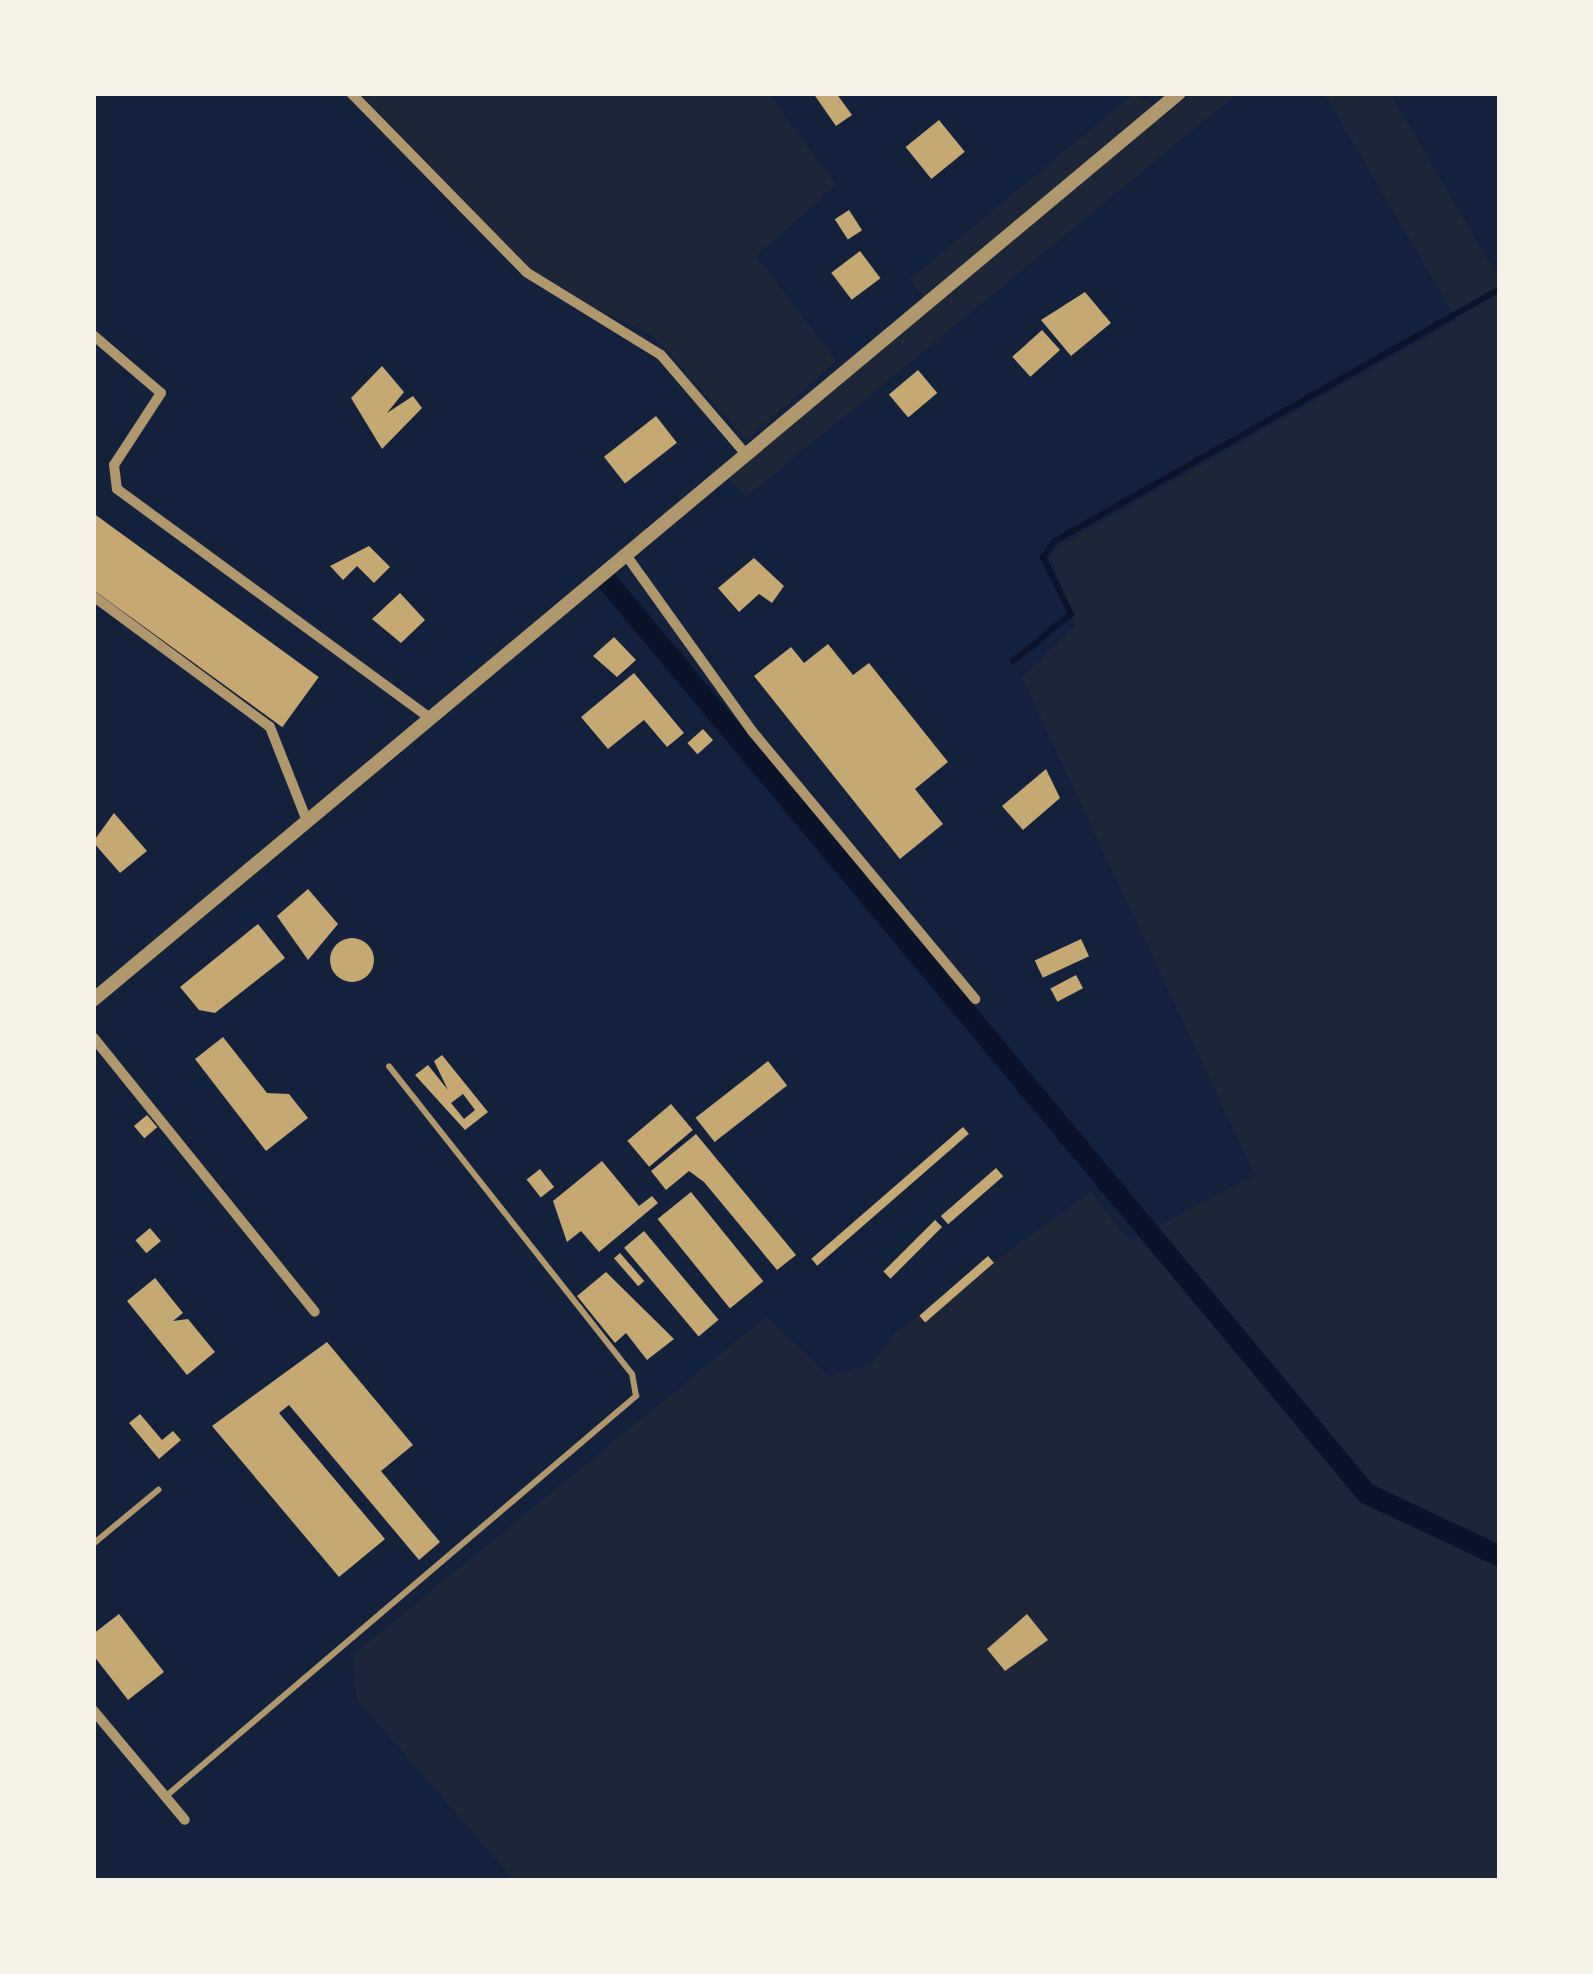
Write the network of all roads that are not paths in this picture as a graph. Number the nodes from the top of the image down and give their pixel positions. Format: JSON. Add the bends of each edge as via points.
{"nodes":[{"id":1,"x":351,"y":93,"type":"edge"},
{"id":2,"x":1169,"y":96,"type":"edge"},
{"id":3,"x":93,"y":335,"type":"edge"},
{"id":4,"x":746,"y":454,"type":"junction"},
{"id":5,"x":626,"y":554,"type":"junction"},
{"id":6,"x":93,"y":596,"type":"edge"},
{"id":7,"x":430,"y":718,"type":"junction"},
{"id":8,"x":307,"y":821,"type":"junction"},
{"id":9,"x":95,"y":996,"type":"edge"},
{"id":10,"x":975,"y":999,"type":"dead end"},
{"id":11,"x":93,"y":1037,"type":"edge"},
{"id":12,"x":389,"y":1066,"type":"dead end"},
{"id":13,"x":315,"y":1312,"type":"dead end"},
{"id":14,"x":158,"y":1490,"type":"dead end"},
{"id":15,"x":93,"y":1544,"type":"edge"},
{"id":16,"x":93,"y":1710,"type":"edge"},
{"id":17,"x":165,"y":1797,"type":"junction"},
{"id":18,"x":185,"y":1820,"type":"dead end"}],
"edges":[{"from":1,"to":4,"type":"street","via":[[526,272],[661,355]]},
{"from":2,"to":4,"type":"street"},
{"from":3,"to":7,"type":"street","via":[[161,393],[114,465],[117,488]]},
{"from":4,"to":5,"type":"street"},
{"from":5,"to":7,"type":"street"},
{"from":5,"to":10,"type":"street","via":[[752,731]]},
{"from":6,"to":8,"type":"street","via":[[270,728]]},
{"from":7,"to":8,"type":"street"},
{"from":8,"to":9,"type":"street"},
{"from":11,"to":13,"type":"street"},
{"from":12,"to":17,"type":"lane","via":[[638,1390]]},
{"from":14,"to":15,"type":"lane"},
{"from":16,"to":17,"type":"street"},
{"from":17,"to":18,"type":"street"}]}
